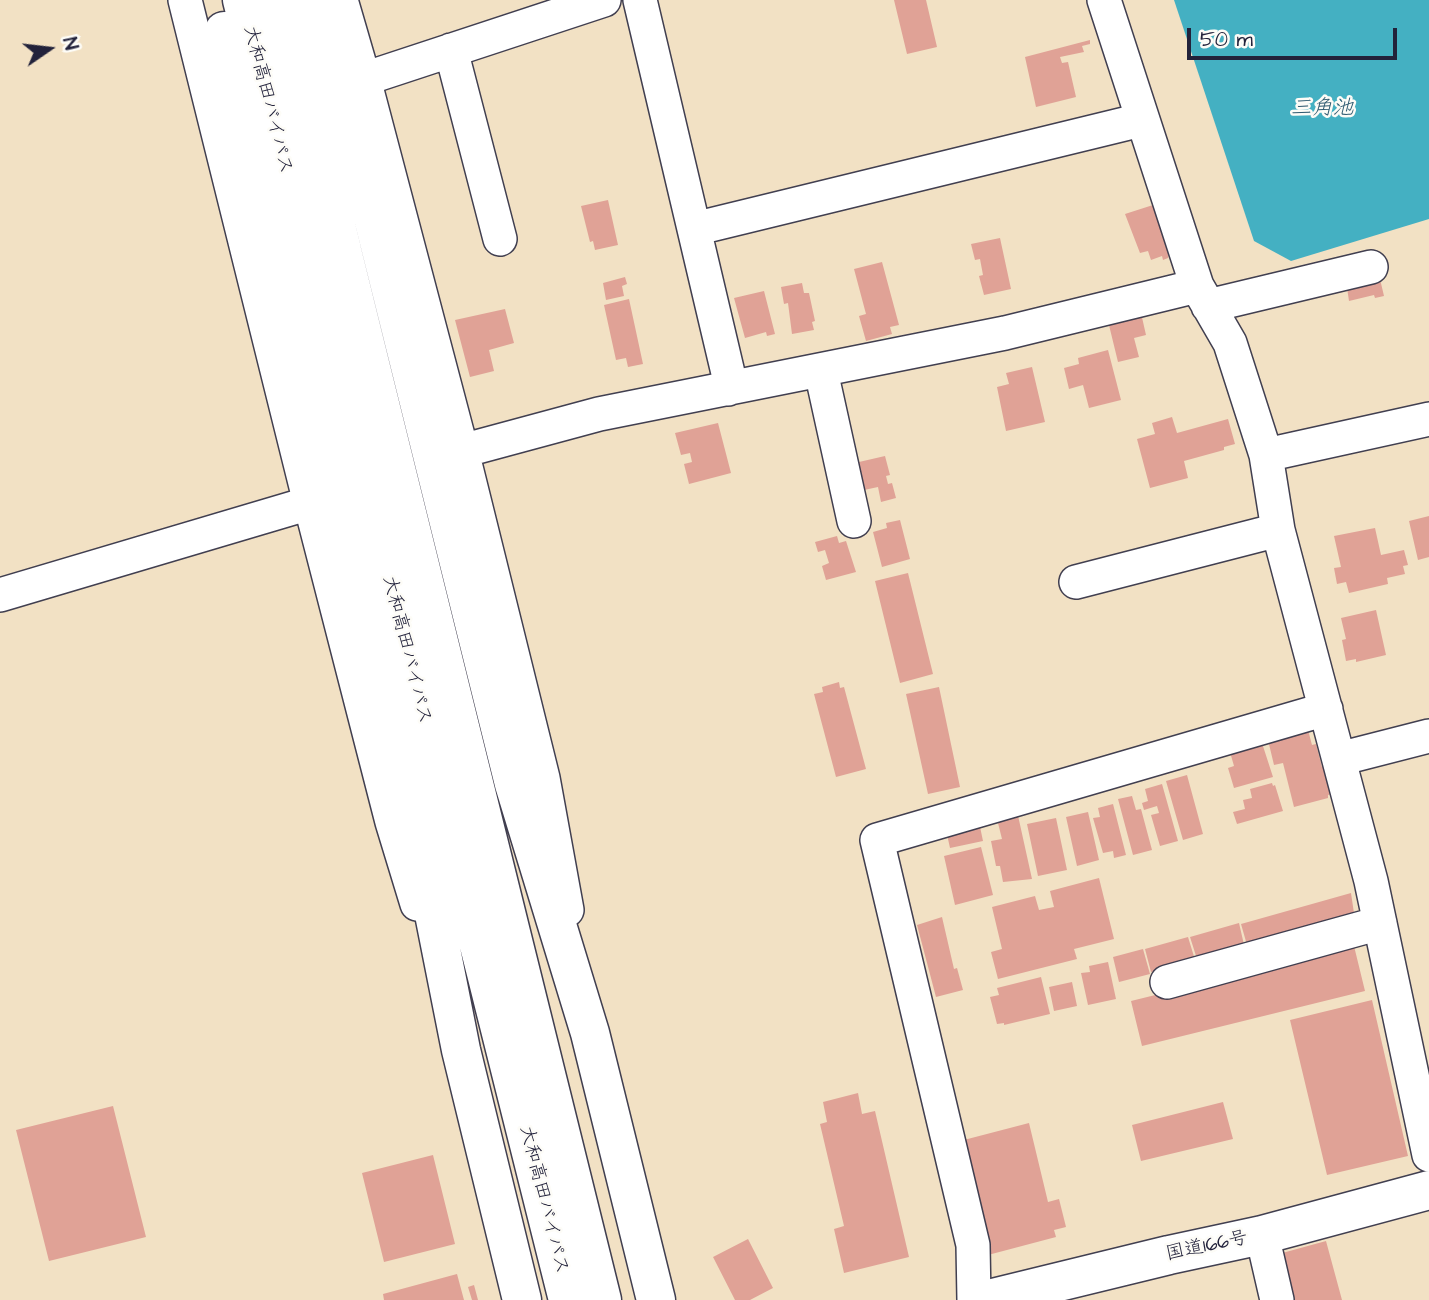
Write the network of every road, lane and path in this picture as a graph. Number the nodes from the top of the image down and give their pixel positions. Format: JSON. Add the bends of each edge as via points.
{"nodes":[{"id":1,"x":185,"y":0,"type":"edge"},
{"id":2,"x":217,"y":0,"type":"edge"},
{"id":3,"x":242,"y":0,"type":"edge"},
{"id":4,"x":280,"y":0,"type":"edge"},
{"id":5,"x":311,"y":0,"type":"edge"},
{"id":6,"x":341,"y":0,"type":"edge"},
{"id":7,"x":604,"y":0,"type":"edge"},
{"id":8,"x":639,"y":0,"type":"edge"},
{"id":9,"x":1104,"y":0,"type":"edge"},
{"id":10,"x":451,"y":50,"type":"junction"},
{"id":11,"x":364,"y":79,"type":"junction"},
{"id":12,"x":1142,"y":120,"type":"junction"},
{"id":13,"x":694,"y":229,"type":"junction"},
{"id":14,"x":500,"y":239,"type":"dead end"},
{"id":15,"x":1371,"y":267,"type":"dead end"},
{"id":16,"x":1203,"y":296,"type":"junction"},
{"id":17,"x":821,"y":371,"type":"junction"},
{"id":18,"x":728,"y":389,"type":"junction"},
{"id":19,"x":1429,"y":419,"type":"edge"},
{"id":20,"x":446,"y":446,"type":"junction"},
{"id":21,"x":1266,"y":455,"type":"junction"},
{"id":22,"x":310,"y":503,"type":"junction"},
{"id":23,"x":853,"y":521,"type":"dead end"},
{"id":24,"x":1279,"y":530,"type":"junction"},
{"id":25,"x":1076,"y":582,"type":"dead end"},
{"id":26,"x":0,"y":595,"type":"edge"},
{"id":27,"x":1326,"y":709,"type":"junction"},
{"id":28,"x":1429,"y":736,"type":"edge"},
{"id":29,"x":1339,"y":759,"type":"junction"},
{"id":30,"x":1380,"y":923,"type":"junction"},
{"id":31,"x":1167,"y":982,"type":"dead end"},
{"id":32,"x":461,"y":1050,"type":"junction"},
{"id":33,"x":1429,"y":1155,"type":"edge"},
{"id":34,"x":1429,"y":1190,"type":"edge"},
{"id":35,"x":1262,"y":1236,"type":"junction"},
{"id":36,"x":522,"y":1300,"type":"edge"},
{"id":37,"x":568,"y":1300,"type":"edge"},
{"id":38,"x":602,"y":1300,"type":"edge"},
{"id":39,"x":656,"y":1300,"type":"edge"},
{"id":40,"x":974,"y":1300,"type":"edge"},
{"id":41,"x":985,"y":1300,"type":"edge"},
{"id":42,"x":1277,"y":1300,"type":"edge"}],
"edges":[{"from":1,"to":22,"type":"street"},
{"from":2,"to":32,"type":"highway","via":[[248,144],[415,818]]},
{"from":3,"to":37,"type":"highway","name":"大和高田バイパス"},
{"from":4,"to":38,"type":"highway","name":"大和高田バイパス"},
{"from":5,"to":20,"type":"highway"},
{"from":6,"to":11,"type":"street"},
{"from":7,"to":10,"type":"street"},
{"from":8,"to":13,"type":"street"},
{"from":9,"to":12,"type":"street"},
{"from":10,"to":11,"type":"street"},
{"from":10,"to":14,"type":"street"},
{"from":11,"to":20,"type":"street"},
{"from":12,"to":13,"type":"street"},
{"from":12,"to":16,"type":"street"},
{"from":13,"to":18,"type":"street"},
{"from":15,"to":16,"type":"street"},
{"from":16,"to":17,"type":"street"},
{"from":16,"to":21,"type":"street","via":[[1230,343]]},
{"from":17,"to":18,"type":"street"},
{"from":17,"to":23,"type":"street"},
{"from":18,"to":20,"type":"street"},
{"from":19,"to":21,"type":"street"},
{"from":20,"to":39,"type":"highway","via":[[514,784],[590,1033]]},
{"from":21,"to":24,"type":"street"},
{"from":22,"to":26,"type":"street"},
{"from":22,"to":32,"type":"street","via":[[392,822]]},
{"from":24,"to":25,"type":"street"},
{"from":24,"to":27,"type":"street"},
{"from":27,"to":29,"type":"street"},
{"from":27,"to":40,"type":"street","via":[[877,840],[973,1245]]},
{"from":28,"to":29,"type":"street"},
{"from":29,"to":30,"type":"street"},
{"from":30,"to":31,"type":"street"},
{"from":30,"to":33,"type":"street"},
{"from":32,"to":36,"type":"highway"},
{"from":34,"to":35,"type":"highway","name":"国道166号"},
{"from":35,"to":41,"type":"highway","name":"国道166号"},
{"from":35,"to":42,"type":"street"}]}
